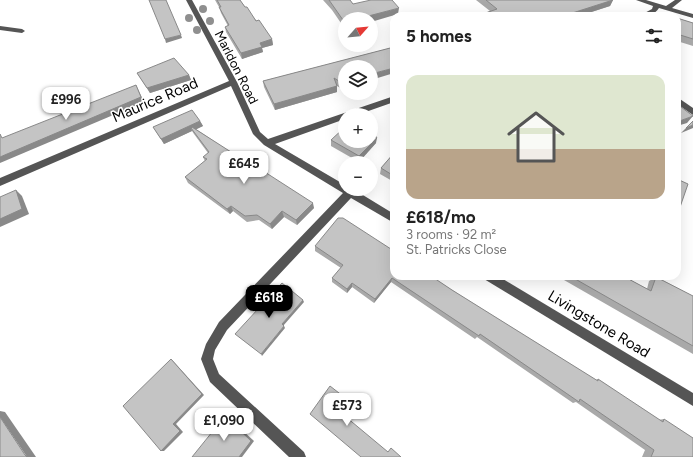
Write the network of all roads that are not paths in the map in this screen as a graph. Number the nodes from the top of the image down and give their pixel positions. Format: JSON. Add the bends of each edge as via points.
{"nodes":[{"id":1,"x":189,"y":0,"type":"edge"},
{"id":2,"x":639,"y":0,"type":"edge"},
{"id":3,"x":678,"y":0,"type":"edge"},
{"id":4,"x":657,"y":5,"type":"junction"},
{"id":5,"x":667,"y":8,"type":"junction"},
{"id":6,"x":651,"y":12,"type":"edge"},
{"id":7,"x":680,"y":12,"type":"edge"},
{"id":8,"x":681,"y":12,"type":"edge"},
{"id":9,"x":693,"y":16,"type":"edge"},
{"id":10,"x":0,"y":28,"type":"edge"},
{"id":11,"x":22,"y":32,"type":"dead end"},
{"id":12,"x":233,"y":82,"type":"junction"},
{"id":13,"x":390,"y":101,"type":"edge"},
{"id":14,"x":681,"y":103,"type":"edge"},
{"id":15,"x":369,"y":108,"type":"edge"},
{"id":16,"x":693,"y":112,"type":"edge"},
{"id":17,"x":338,"y":118,"type":"edge"},
{"id":18,"x":267,"y":143,"type":"junction"},
{"id":19,"x":0,"y":182,"type":"edge"},
{"id":20,"x":338,"y":185,"type":"edge"},
{"id":21,"x":346,"y":196,"type":"edge"},
{"id":22,"x":357,"y":196,"type":"edge"},
{"id":23,"x":390,"y":217,"type":"edge"},
{"id":24,"x":495,"y":280,"type":"edge"},
{"id":25,"x":693,"y":400,"type":"edge"},
{"id":26,"x":299,"y":457,"type":"edge"}],
"edges":[{"from":1,"to":12,"type":"street","name":"Marldon Road"},
{"from":2,"to":4,"type":"street"},
{"from":3,"to":5,"type":"street"},
{"from":4,"to":5,"type":"street"},
{"from":4,"to":6,"type":"street"},
{"from":5,"to":7,"type":"street"},
{"from":8,"to":9,"type":"street"},
{"from":10,"to":11,"type":"street"},
{"from":12,"to":18,"type":"street","name":"Marldon Road","via":[[257,134]]},
{"from":12,"to":19,"type":"street","name":"Maurice Road"},
{"from":13,"to":15,"type":"street"},
{"from":14,"to":16,"type":"street"},
{"from":17,"to":18,"type":"street"},
{"from":18,"to":20,"type":"street"},
{"from":21,"to":26,"type":"street","via":[[223,326],[210,348],[207,359],[214,378]]},
{"from":22,"to":23,"type":"street"},
{"from":24,"to":25,"type":"street","name":"Livingstone Road"}]}
